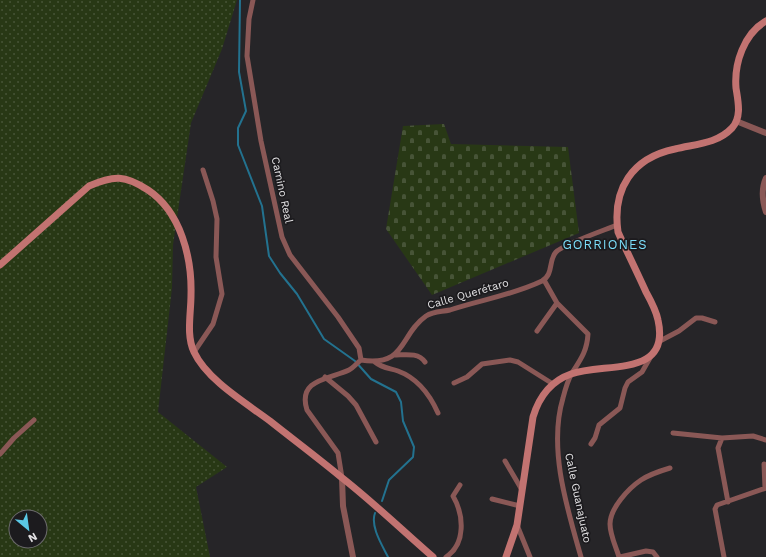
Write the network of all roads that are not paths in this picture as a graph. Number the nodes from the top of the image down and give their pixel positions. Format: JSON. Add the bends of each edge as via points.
{"nodes":[{"id":1,"x":253,"y":0,"type":"edge"},
{"id":2,"x":766,"y":21,"type":"edge"},
{"id":3,"x":736,"y":121,"type":"junction"},
{"id":4,"x":766,"y":133,"type":"edge"},
{"id":5,"x":203,"y":170,"type":"dead end"},
{"id":6,"x":766,"y":178,"type":"edge"},
{"id":7,"x":766,"y":212,"type":"edge"},
{"id":8,"x":617,"y":225,"type":"junction"},
{"id":9,"x":0,"y":265,"type":"edge"},
{"id":10,"x":544,"y":280,"type":"junction"},
{"id":11,"x":556,"y":303,"type":"junction"},
{"id":12,"x":715,"y":322,"type":"dead end"},
{"id":13,"x":537,"y":331,"type":"dead end"},
{"id":14,"x":660,"y":340,"type":"junction"},
{"id":15,"x":194,"y":352,"type":"junction"},
{"id":16,"x":394,"y":355,"type":"junction"},
{"id":17,"x":650,"y":358,"type":"junction"},
{"id":18,"x":362,"y":360,"type":"junction"},
{"id":19,"x":375,"y":362,"type":"junction"},
{"id":20,"x":425,"y":362,"type":"dead end"},
{"id":21,"x":572,"y":374,"type":"junction"},
{"id":22,"x":325,"y":377,"type":"junction"},
{"id":23,"x":454,"y":383,"type":"dead end"},
{"id":24,"x":553,"y":384,"type":"junction"},
{"id":25,"x":438,"y":413,"type":"dead end"},
{"id":26,"x":34,"y":420,"type":"dead end"},
{"id":27,"x":673,"y":434,"type":"dead end"},
{"id":28,"x":722,"y":438,"type":"junction"},
{"id":29,"x":766,"y":440,"type":"edge"},
{"id":30,"x":376,"y":442,"type":"dead end"},
{"id":31,"x":591,"y":444,"type":"dead end"},
{"id":32,"x":0,"y":454,"type":"edge"},
{"id":33,"x":505,"y":461,"type":"dead end"},
{"id":34,"x":764,"y":464,"type":"dead end"},
{"id":35,"x":670,"y":468,"type":"dead end"},
{"id":36,"x":342,"y":478,"type":"junction"},
{"id":37,"x":765,"y":479,"type":"edge"},
{"id":38,"x":460,"y":485,"type":"dead end"},
{"id":39,"x":765,"y":488,"type":"edge"},
{"id":40,"x":522,"y":490,"type":"junction"},
{"id":41,"x":492,"y":499,"type":"dead end"},
{"id":42,"x":728,"y":502,"type":"junction"},
{"id":43,"x":520,"y":506,"type":"junction"},
{"id":44,"x":516,"y":525,"type":"junction"},
{"id":45,"x":353,"y":557,"type":"edge"},
{"id":46,"x":433,"y":557,"type":"edge"},
{"id":47,"x":446,"y":557,"type":"edge"},
{"id":48,"x":506,"y":557,"type":"edge"},
{"id":49,"x":530,"y":557,"type":"edge"},
{"id":50,"x":581,"y":557,"type":"edge"},
{"id":51,"x":619,"y":557,"type":"edge"},
{"id":52,"x":657,"y":557,"type":"edge"},
{"id":53,"x":724,"y":557,"type":"edge"}],
"edges":[{"from":1,"to":18,"type":"street","name":"Camino Real","via":[[248,19],[247,56],[261,141],[282,237],[293,260],[359,348]]},
{"from":2,"to":3,"type":"main road","via":[[751,35],[737,67],[736,86],[740,104]]},
{"from":3,"to":4,"type":"street"},
{"from":3,"to":8,"type":"main road","via":[[728,132],[712,141],[674,149],[641,164],[622,187],[618,199]]},
{"from":5,"to":15,"type":"street","via":[[217,219],[216,257],[222,294],[213,324]]},
{"from":6,"to":7,"type":"street","via":[[762,186]]},
{"from":8,"to":10,"type":"street","via":[[560,248],[552,259],[549,275]]},
{"from":8,"to":14,"type":"main road","via":[[658,320]]},
{"from":9,"to":15,"type":"main road","via":[[89,186],[107,178],[136,182],[165,205],[183,240],[190,267],[190,340]]},
{"from":10,"to":11,"type":"street"},
{"from":10,"to":16,"type":"street","name":"Calle Querétaro","via":[[507,294],[430,314],[417,325]]},
{"from":11,"to":13,"type":"street"},
{"from":11,"to":21,"type":"street","via":[[588,334],[588,346]]},
{"from":12,"to":14,"type":"street","via":[[696,318],[679,331]]},
{"from":14,"to":17,"type":"main road"},
{"from":15,"to":36,"type":"main road","via":[[202,364],[228,389]]},
{"from":16,"to":19,"type":"street"},
{"from":16,"to":20,"type":"street","via":[[410,354]]},
{"from":17,"to":21,"type":"main road","via":[[635,364]]},
{"from":17,"to":31,"type":"street","via":[[642,372],[628,382],[624,388],[620,408],[599,425]]},
{"from":18,"to":19,"type":"street"},
{"from":18,"to":22,"type":"street","via":[[349,370]]},
{"from":19,"to":25,"type":"street","via":[[410,376],[429,396]]},
{"from":21,"to":24,"type":"main road"},
{"from":21,"to":50,"type":"street","name":"Calle Guanajuato","via":[[563,397],[556,430],[563,484]]},
{"from":22,"to":30,"type":"street","via":[[356,406]]},
{"from":22,"to":36,"type":"street","via":[[308,390],[304,398],[305,404],[338,453]]},
{"from":23,"to":24,"type":"street","via":[[467,377],[482,364],[510,360],[518,362]]},
{"from":24,"to":40,"type":"main road","via":[[537,404],[533,417]]},
{"from":26,"to":32,"type":"street"},
{"from":27,"to":28,"type":"street"},
{"from":28,"to":29,"type":"street","via":[[753,436]]},
{"from":28,"to":42,"type":"street","via":[[718,448]]},
{"from":33,"to":40,"type":"street"},
{"from":34,"to":37,"type":"street"},
{"from":35,"to":51,"type":"street","via":[[640,480],[622,498],[612,514],[610,530]]},
{"from":36,"to":45,"type":"street","via":[[343,506]]},
{"from":36,"to":46,"type":"main road"},
{"from":37,"to":39,"type":"street"},
{"from":38,"to":47,"type":"street","via":[[453,496],[459,508],[460,533],[453,552]]},
{"from":39,"to":42,"type":"street"},
{"from":40,"to":43,"type":"main road"},
{"from":41,"to":43,"type":"street"},
{"from":42,"to":53,"type":"street","via":[[717,505],[715,509]]},
{"from":43,"to":44,"type":"main road"},
{"from":44,"to":48,"type":"main road"},
{"from":44,"to":49,"type":"street"},
{"from":51,"to":52,"type":"street","via":[[653,552]]}]}
